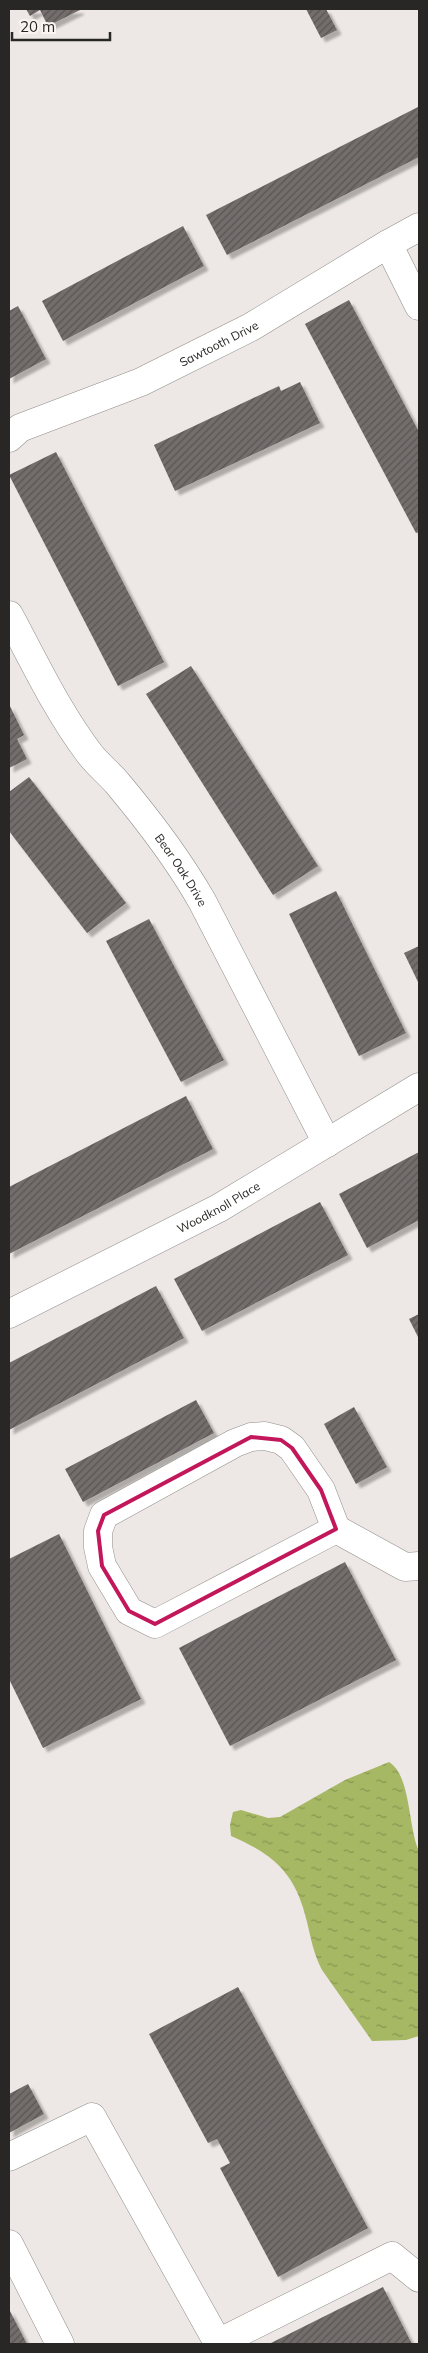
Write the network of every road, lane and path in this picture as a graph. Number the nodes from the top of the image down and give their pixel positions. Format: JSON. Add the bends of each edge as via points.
{"nodes":[{"id":1,"x":419,"y":227,"type":"edge"},
{"id":2,"x":388,"y":244,"type":"junction"},
{"id":3,"x":419,"y":306,"type":"edge"},
{"id":4,"x":9,"y":438,"type":"edge"},
{"id":5,"x":9,"y":615,"type":"edge"},
{"id":6,"x":419,"y":1087,"type":"edge"},
{"id":7,"x":327,"y":1143,"type":"junction"},
{"id":8,"x":9,"y":1314,"type":"edge"},
{"id":9,"x":336,"y":1529,"type":"junction"},
{"id":10,"x":419,"y":1566,"type":"edge"},
{"id":11,"x":9,"y":2157,"type":"edge"},
{"id":12,"x":9,"y":2244,"type":"edge"},
{"id":13,"x":419,"y":2278,"type":"edge"},
{"id":14,"x":60,"y":2344,"type":"edge"},
{"id":15,"x":217,"y":2344,"type":"edge"}],
"edges":[{"from":1,"to":2,"type":"street","name":"Sawtooth Drive"},
{"from":2,"to":3,"type":"street"},
{"from":2,"to":4,"type":"street","name":"Sawtooth Drive","via":[[250,327],[141,382],[20,428]]},
{"from":5,"to":7,"type":"street","name":"Bear Oak Drive","via":[[64,716],[90,755],[161,836],[183,867]]},
{"from":6,"to":7,"type":"street","name":"Woodknoll Place"},
{"from":7,"to":8,"type":"street","name":"Woodknoll Place","via":[[219,1208]]},
{"from":9,"to":9,"type":"street","via":[[155,1624],[129,1611],[102,1566],[98,1547],[98,1531],[104,1515],[251,1437],[281,1440],[292,1448],[321,1490]]},
{"from":9,"to":10,"type":"street","via":[[405,1567]]},
{"from":11,"to":15,"type":"street","via":[[92,2116]]},
{"from":12,"to":14,"type":"street"},
{"from":13,"to":15,"type":"street","via":[[392,2256]]}]}
